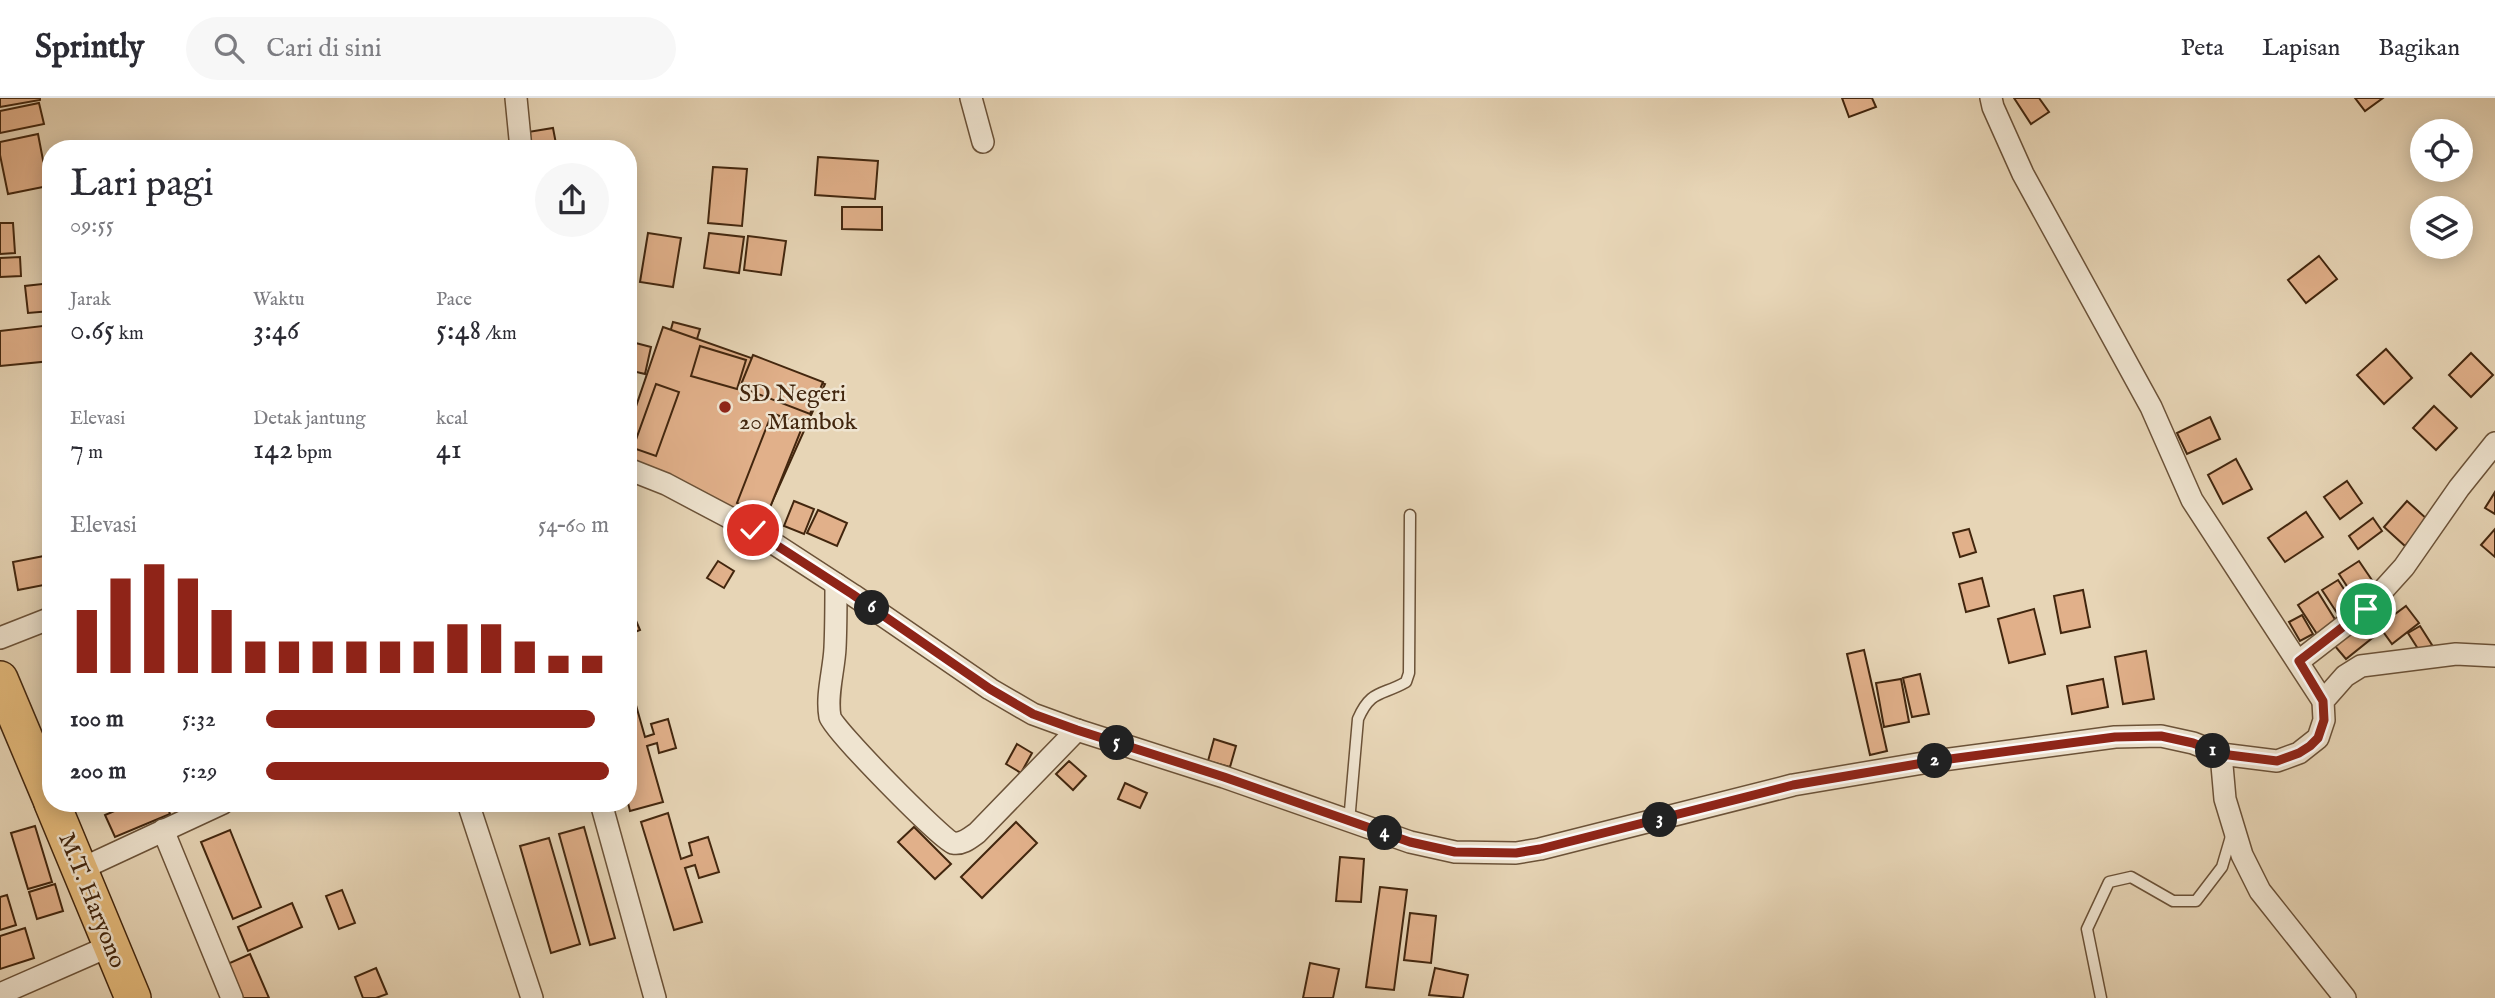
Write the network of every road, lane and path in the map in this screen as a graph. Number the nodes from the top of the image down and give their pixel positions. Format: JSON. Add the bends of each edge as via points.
{"nodes":[{"id":1,"x":516,"y":98,"type":"edge"},
{"id":2,"x":971,"y":98,"type":"edge"},
{"id":3,"x":1991,"y":98,"type":"edge"},
{"id":4,"x":520,"y":140,"type":"edge"},
{"id":5,"x":983,"y":142,"type":"dead end"},
{"id":6,"x":2495,"y":443,"type":"edge"},
{"id":7,"x":637,"y":473,"type":"edge"},
{"id":8,"x":1410,"y":515,"type":"dead end"},
{"id":9,"x":836,"y":584,"type":"junction"},
{"id":10,"x":42,"y":622,"type":"edge"},
{"id":11,"x":0,"y":638,"type":"edge"},
{"id":12,"x":2495,"y":656,"type":"edge"},
{"id":13,"x":2299,"y":661,"type":"junction"},
{"id":14,"x":0,"y":679,"type":"edge"},
{"id":15,"x":2323,"y":701,"type":"junction"},
{"id":16,"x":1077,"y":730,"type":"junction"},
{"id":17,"x":12,"y":732,"type":"edge"},
{"id":18,"x":2221,"y":754,"type":"junction"},
{"id":19,"x":42,"y":786,"type":"edge"},
{"id":20,"x":55,"y":812,"type":"edge"},
{"id":21,"x":204,"y":812,"type":"edge"},
{"id":22,"x":471,"y":812,"type":"edge"},
{"id":23,"x":603,"y":812,"type":"edge"},
{"id":24,"x":1349,"y":822,"type":"junction"},
{"id":25,"x":2234,"y":828,"type":"junction"},
{"id":26,"x":163,"y":831,"type":"junction"},
{"id":27,"x":81,"y":869,"type":"junction"},
{"id":28,"x":112,"y":945,"type":"junction"},
{"id":29,"x":0,"y":994,"type":"edge"},
{"id":30,"x":132,"y":998,"type":"edge"},
{"id":31,"x":232,"y":998,"type":"edge"},
{"id":32,"x":532,"y":998,"type":"edge"},
{"id":33,"x":655,"y":998,"type":"edge"},
{"id":34,"x":2101,"y":998,"type":"edge"},
{"id":35,"x":2345,"y":998,"type":"edge"}],
"edges":[{"from":1,"to":4,"type":"street"},
{"from":2,"to":5,"type":"street"},
{"from":3,"to":13,"type":"street","via":[[2023,174],[2151,407],[2192,500]]},
{"from":6,"to":13,"type":"street","via":[[2366,609]]},
{"from":7,"to":9,"type":"street","via":[[753,530]]},
{"from":8,"to":24,"type":"lane","via":[[1409,673],[1406,682],[1365,703],[1358,719]]},
{"from":9,"to":16,"type":"street","via":[[1020,708]]},
{"from":9,"to":16,"type":"street","via":[[832,722],[949,841],[965,842],[977,833]]},
{"from":10,"to":11,"type":"street"},
{"from":12,"to":15,"type":"street","via":[[2456,654],[2361,666]]},
{"from":13,"to":15,"type":"street"},
{"from":14,"to":17,"type":"highway","name":"M.T. Haryono"},
{"from":15,"to":18,"type":"street","via":[[2324,720],[2318,738],[2299,753],[2277,761]]},
{"from":16,"to":24,"type":"street"},
{"from":17,"to":19,"type":"highway","name":"M.T. Haryono"},
{"from":18,"to":24,"type":"street","via":[[2161,736],[2115,737],[1935,761],[1793,785],[1516,853],[1455,852]]},
{"from":18,"to":25,"type":"street","via":[[2225,799]]},
{"from":20,"to":27,"type":"highway","name":"M.T. Haryono"},
{"from":21,"to":26,"type":"street"},
{"from":22,"to":32,"type":"street"},
{"from":23,"to":33,"type":"street"},
{"from":25,"to":34,"type":"lane","via":[[2222,867],[2196,901],[2173,901],[2131,877],[2109,882],[2087,929]]},
{"from":25,"to":35,"type":"street","via":[[2260,891]]},
{"from":26,"to":27,"type":"street"},
{"from":26,"to":31,"type":"street"},
{"from":27,"to":28,"type":"highway","name":"M.T. Haryono"},
{"from":28,"to":29,"type":"street"},
{"from":28,"to":30,"type":"highway","name":"M.T. Haryono"}]}
